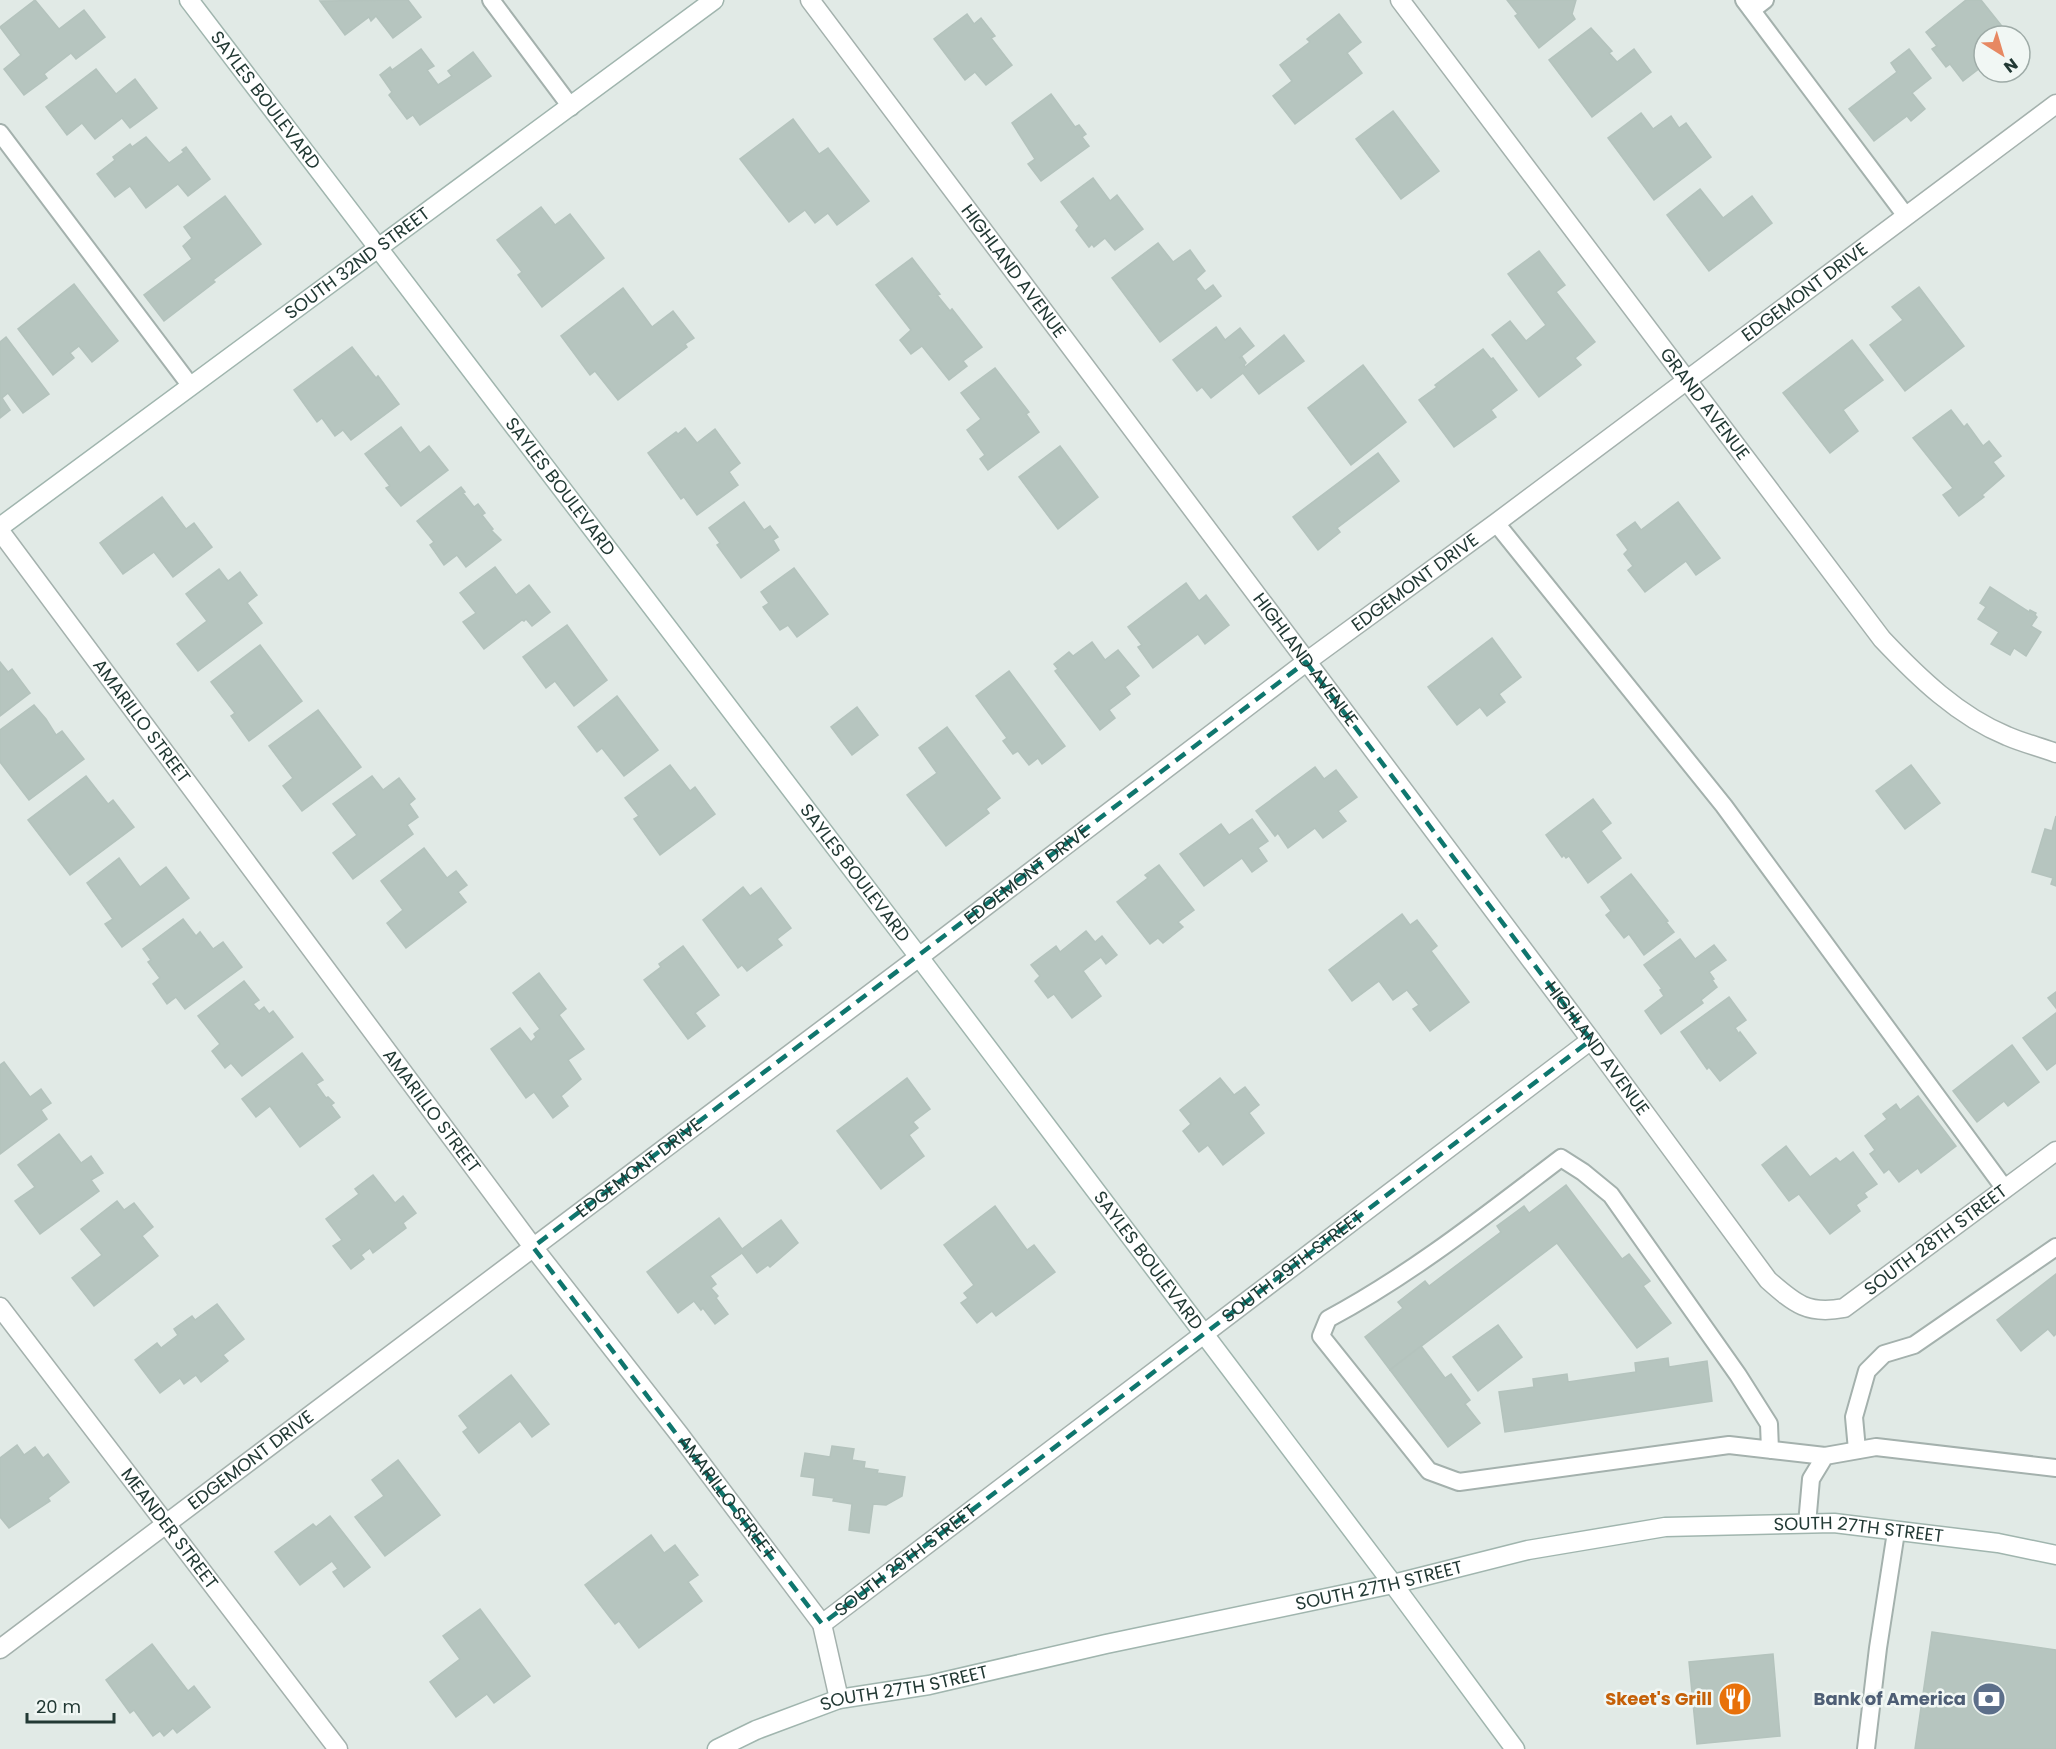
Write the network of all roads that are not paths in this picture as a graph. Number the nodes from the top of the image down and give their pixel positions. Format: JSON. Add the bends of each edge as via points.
{"nodes":[{"id":1,"x":189,"y":0,"type":"edge"},
{"id":2,"x":491,"y":0,"type":"edge"},
{"id":3,"x":714,"y":0,"type":"edge"},
{"id":4,"x":810,"y":0,"type":"edge"},
{"id":5,"x":1400,"y":0,"type":"edge"},
{"id":6,"x":1754,"y":3,"type":"edge"},
{"id":7,"x":2056,"y":104,"type":"edge"},
{"id":8,"x":571,"y":107,"type":"junction"},
{"id":9,"x":0,"y":133,"type":"edge"},
{"id":10,"x":1906,"y":216,"type":"junction"},
{"id":11,"x":378,"y":246,"type":"junction"},
{"id":12,"x":1686,"y":381,"type":"junction"},
{"id":13,"x":190,"y":385,"type":"junction"},
{"id":14,"x":1496,"y":523,"type":"junction"},
{"id":15,"x":0,"y":529,"type":"edge"},
{"id":16,"x":1306,"y":662,"type":"junction"},
{"id":17,"x":2056,"y":753,"type":"edge"},
{"id":18,"x":919,"y":957,"type":"junction"},
{"id":19,"x":1591,"y":1040,"type":"junction"},
{"id":20,"x":2056,"y":1152,"type":"edge"},
{"id":21,"x":2005,"y":1189,"type":"junction"},
{"id":22,"x":533,"y":1247,"type":"junction"},
{"id":23,"x":2056,"y":1247,"type":"edge"},
{"id":24,"x":0,"y":1307,"type":"edge"},
{"id":25,"x":1810,"y":1309,"type":"joint"},
{"id":26,"x":1204,"y":1334,"type":"junction"},
{"id":27,"x":1770,"y":1450,"type":"junction"},
{"id":28,"x":1857,"y":1450,"type":"junction"},
{"id":29,"x":1825,"y":1456,"type":"junction"},
{"id":30,"x":2056,"y":1468,"type":"edge"},
{"id":31,"x":166,"y":1524,"type":"junction"},
{"id":32,"x":1807,"y":1524,"type":"junction"},
{"id":33,"x":1896,"y":1532,"type":"junction"},
{"id":34,"x":2056,"y":1555,"type":"edge"},
{"id":35,"x":1393,"y":1584,"type":"junction"},
{"id":36,"x":822,"y":1624,"type":"junction"},
{"id":37,"x":0,"y":1649,"type":"edge"},
{"id":38,"x":839,"y":1699,"type":"junction"},
{"id":39,"x":338,"y":1749,"type":"edge"},
{"id":40,"x":717,"y":1749,"type":"edge"},
{"id":41,"x":1515,"y":1749,"type":"edge"},
{"id":42,"x":1866,"y":1749,"type":"edge"}],
"edges":[{"from":1,"to":11,"type":"street","name":"SAYLES BOULEVARD"},
{"from":2,"to":8,"type":"lane"},
{"from":3,"to":8,"type":"street","name":"SOUTH 32ND STREET"},
{"from":4,"to":16,"type":"street","name":"HIGHLAND AVENUE"},
{"from":5,"to":12,"type":"street","name":"GRAND AVENUE"},
{"from":6,"to":10,"type":"lane"},
{"from":7,"to":10,"type":"street","name":"EDGEMONT DRIVE"},
{"from":8,"to":11,"type":"street","name":"SOUTH 32ND STREET"},
{"from":9,"to":13,"type":"lane"},
{"from":10,"to":12,"type":"street","name":"EDGEMONT DRIVE"},
{"from":11,"to":13,"type":"street","name":"SOUTH 32ND STREET"},
{"from":11,"to":18,"type":"street","name":"SAYLES BOULEVARD"},
{"from":12,"to":14,"type":"street","name":"EDGEMONT DRIVE"},
{"from":12,"to":17,"type":"street","name":"GRAND AVENUE","via":[[1882,639],[1919,677],[1962,711],[2006,736]]},
{"from":13,"to":15,"type":"street","name":"SOUTH 32ND STREET"},
{"from":14,"to":16,"type":"street","name":"EDGEMONT DRIVE"},
{"from":14,"to":21,"type":"lane","via":[[1724,806]]},
{"from":15,"to":22,"type":"street","name":"AMARILLO STREET"},
{"from":16,"to":18,"type":"street","name":"EDGEMONT DRIVE"},
{"from":16,"to":19,"type":"street","name":"HIGHLAND AVENUE"},
{"from":18,"to":22,"type":"street","name":"EDGEMONT DRIVE"},
{"from":18,"to":26,"type":"street","name":"SAYLES BOULEVARD"},
{"from":19,"to":25,"type":"street","name":"HIGHLAND AVENUE","via":[[1768,1281],[1791,1300]]},
{"from":19,"to":26,"type":"street","name":"SOUTH 29TH STREET"},
{"from":20,"to":21,"type":"street","name":"SOUTH 28TH STREET"},
{"from":21,"to":25,"type":"street","name":"SOUTH 28TH STREET","via":[[1844,1308],[1826,1312]]},
{"from":22,"to":31,"type":"street","name":"EDGEMONT DRIVE"},
{"from":22,"to":36,"type":"street","name":"AMARILLO STREET"},
{"from":23,"to":28,"type":"lane","via":[[1914,1346],[1884,1354],[1867,1371],[1854,1417]]},
{"from":24,"to":31,"type":"street","name":"MEANDER STREET"},
{"from":26,"to":35,"type":"street","name":"SAYLES BOULEVARD"},
{"from":26,"to":36,"type":"street","name":"SOUTH 29TH STREET"},
{"from":27,"to":27,"type":"lane","via":[[1729,1445],[1459,1482],[1429,1471],[1321,1336],[1328,1319],[1439,1250],[1561,1158],[1611,1196],[1763,1414],[1769,1424]]},
{"from":27,"to":29,"type":"lane"},
{"from":28,"to":29,"type":"lane"},
{"from":28,"to":30,"type":"lane","via":[[1876,1447]]},
{"from":29,"to":32,"type":"lane","via":[[1810,1479]]},
{"from":31,"to":37,"type":"street","name":"EDGEMONT DRIVE"},
{"from":31,"to":39,"type":"street","name":"MEANDER STREET"},
{"from":32,"to":33,"type":"street","name":"SOUTH 27TH STREET","via":[[1834,1523]]},
{"from":32,"to":35,"type":"street","name":"SOUTH 27TH STREET","via":[[1665,1527],[1528,1550]]},
{"from":33,"to":34,"type":"street","name":"SOUTH 27TH STREET","via":[[1998,1543]]},
{"from":33,"to":42,"type":"lane"},
{"from":35,"to":38,"type":"street","name":"SOUTH 27TH STREET","via":[[929,1685]]},
{"from":35,"to":41,"type":"street","name":"SAYLES BOULEVARD"},
{"from":36,"to":38,"type":"street","name":"AMARILLO STREET"},
{"from":38,"to":40,"type":"street","name":"SOUTH 27TH STREET"}]}
